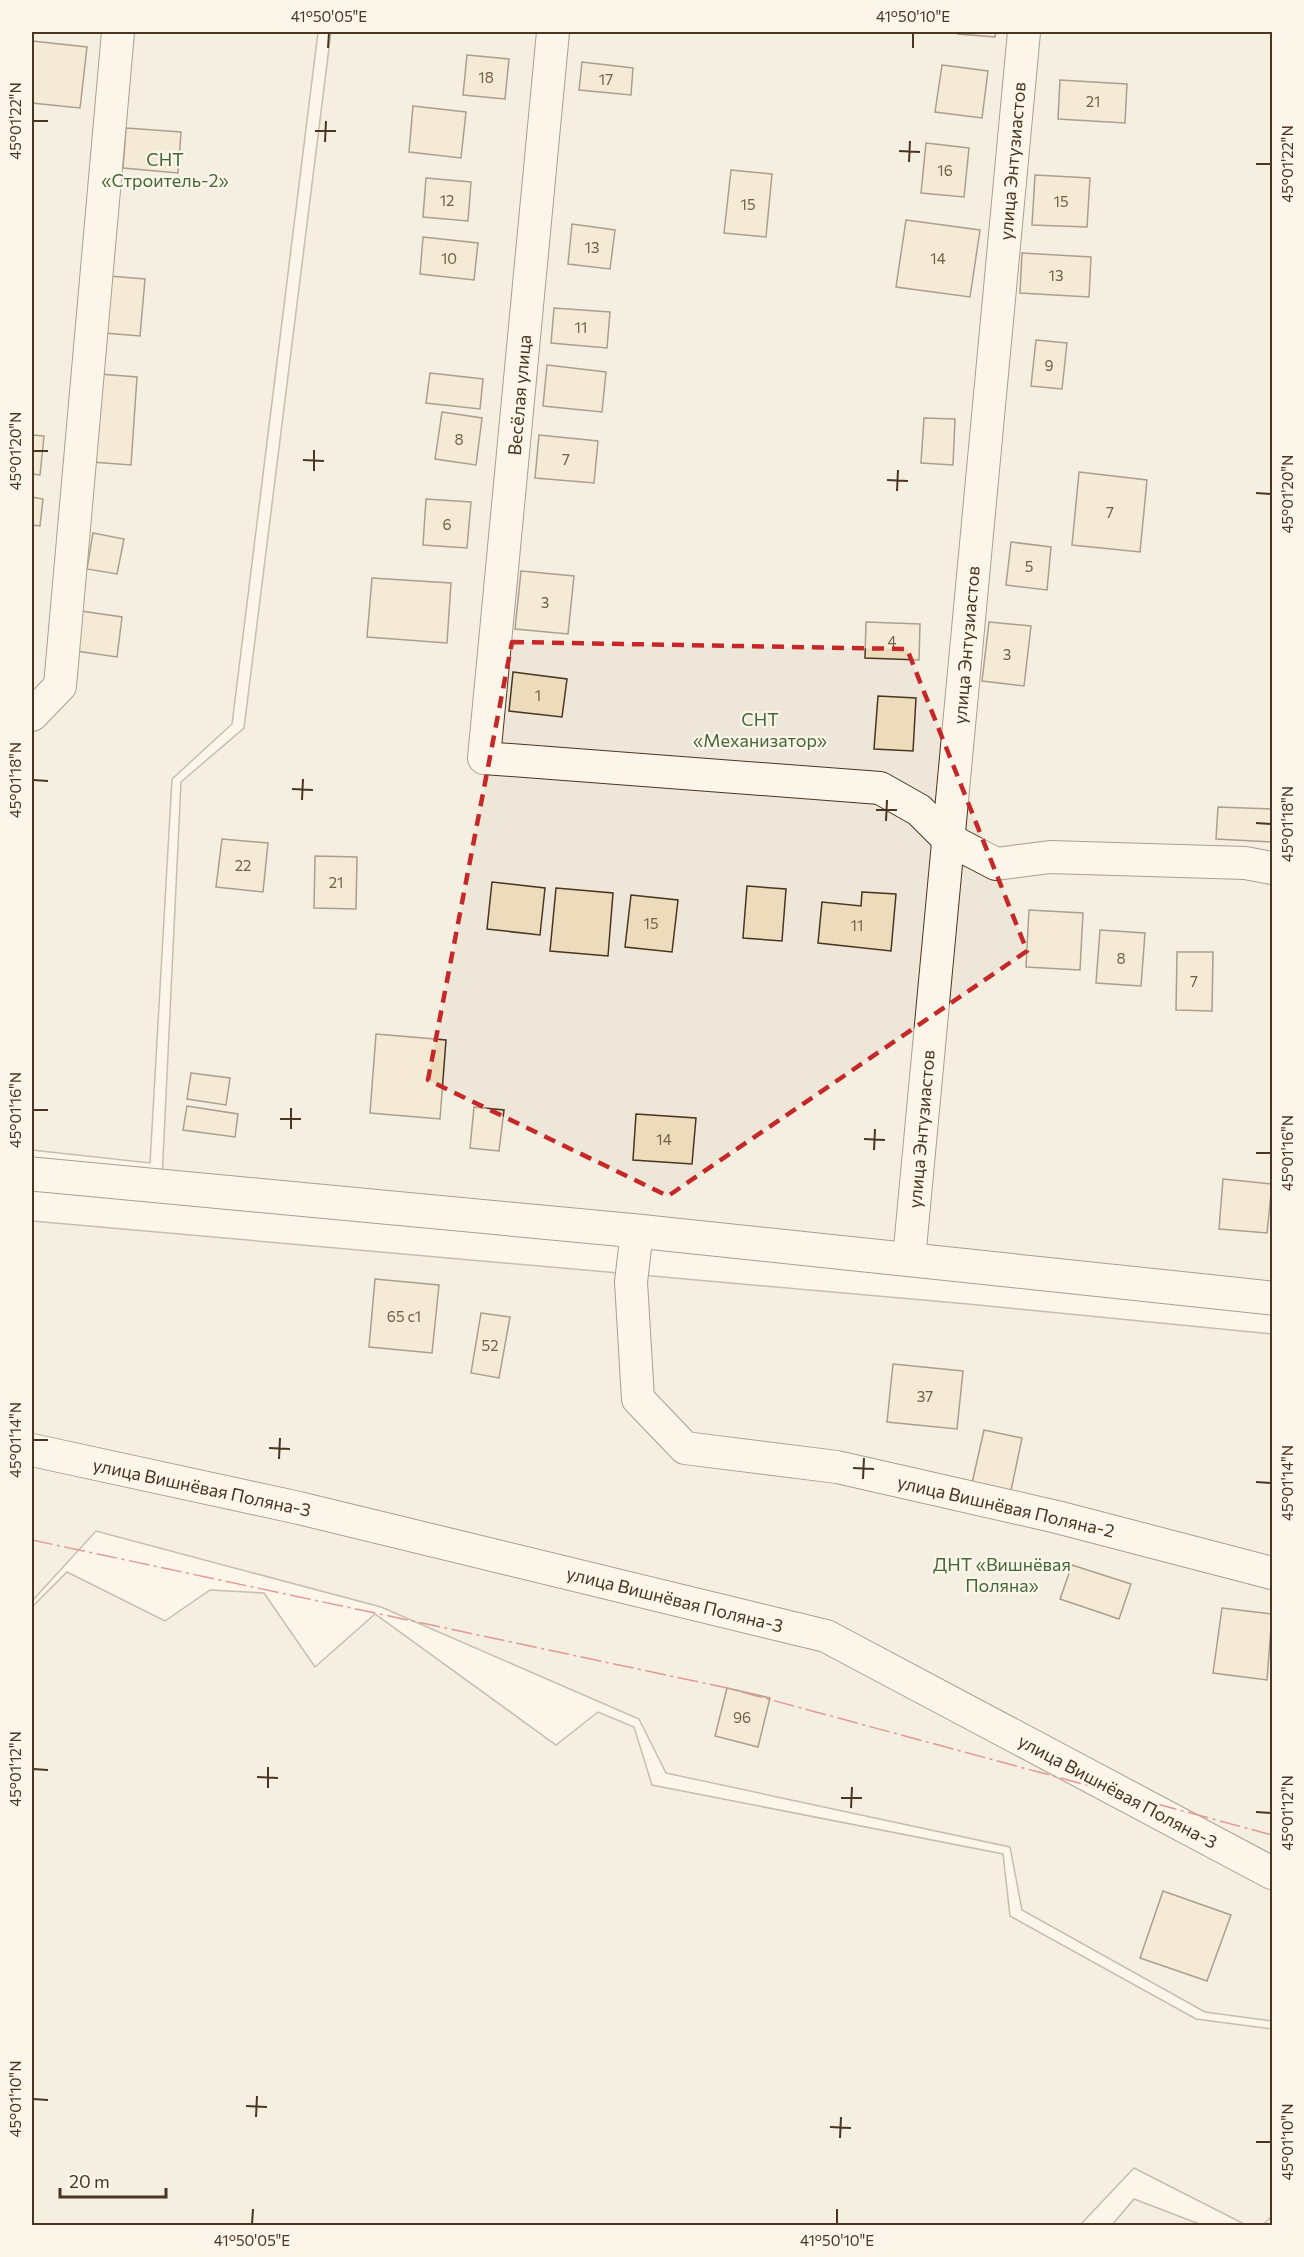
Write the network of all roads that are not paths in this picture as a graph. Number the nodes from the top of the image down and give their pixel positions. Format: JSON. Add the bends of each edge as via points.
{"nodes":[{"id":1,"x":118,"y":32,"type":"edge"},
{"id":2,"x":553,"y":32,"type":"edge"},
{"id":3,"x":1024,"y":32,"type":"edge"},
{"id":4,"x":32,"y":715,"type":"edge"},
{"id":5,"x":948,"y":839,"type":"junction"},
{"id":6,"x":1272,"y":868,"type":"edge"},
{"id":7,"x":32,"y":1174,"type":"edge"},
{"id":8,"x":637,"y":1231,"type":"junction"},
{"id":9,"x":909,"y":1259,"type":"junction"},
{"id":10,"x":1272,"y":1298,"type":"edge"},
{"id":11,"x":32,"y":1450,"type":"edge"},
{"id":12,"x":1272,"y":1573,"type":"edge"},
{"id":13,"x":1272,"y":1874,"type":"edge"}],
"edges":[{"from":1,"to":4,"type":"street","via":[[60,686]]},
{"from":2,"to":5,"type":"street","name":"Весёлая улица","via":[[484,758],[880,788],[919,810]]},
{"from":3,"to":5,"type":"street","name":"улица Энтузиастов"},
{"from":5,"to":6,"type":"street","via":[[996,864],[1050,856],[1245,863]]},
{"from":5,"to":9,"type":"street","name":"улица Энтузиастов"},
{"from":7,"to":8,"type":"main road"},
{"from":8,"to":9,"type":"main road"},
{"from":8,"to":12,"type":"street","name":"улица Вишнёвая Поляна-2","via":[[631,1282],[638,1399],[686,1448],[837,1467],[1057,1517]]},
{"from":9,"to":10,"type":"main road"},
{"from":11,"to":13,"type":"street","name":"улица Вишнёвая Поляна-3","via":[[299,1508],[826,1636]]}]}
